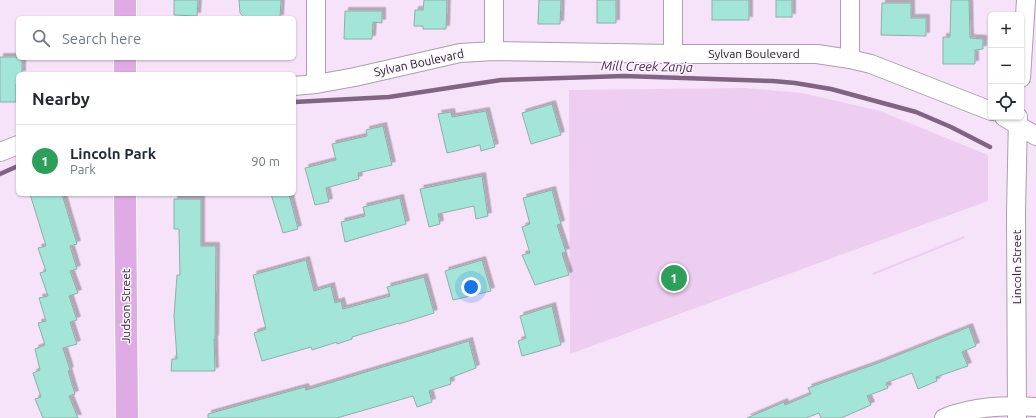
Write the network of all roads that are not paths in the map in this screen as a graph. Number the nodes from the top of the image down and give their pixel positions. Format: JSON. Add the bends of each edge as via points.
{"nodes":[{"id":1,"x":125,"y":0,"type":"edge"},
{"id":2,"x":316,"y":0,"type":"edge"},
{"id":3,"x":494,"y":0,"type":"edge"},
{"id":4,"x":673,"y":0,"type":"edge"},
{"id":5,"x":850,"y":0,"type":"edge"},
{"id":6,"x":1026,"y":0,"type":"edge"},
{"id":7,"x":125,"y":16,"type":"edge"},
{"id":8,"x":1023,"y":48,"type":"edge"},
{"id":9,"x":494,"y":51,"type":"junction"},
{"id":10,"x":673,"y":54,"type":"junction"},
{"id":11,"x":850,"y":59,"type":"junction"},
{"id":12,"x":125,"y":60,"type":"edge"},
{"id":13,"x":125,"y":72,"type":"edge"},
{"id":14,"x":316,"y":84,"type":"junction"},
{"id":15,"x":296,"y":86,"type":"edge"},
{"id":16,"x":988,"y":110,"type":"edge"},
{"id":17,"x":1013,"y":120,"type":"edge"},
{"id":18,"x":1036,"y":136,"type":"edge"},
{"id":19,"x":16,"y":145,"type":"edge"},
{"id":20,"x":0,"y":152,"type":"edge"},
{"id":21,"x":125,"y":196,"type":"edge"},
{"id":22,"x":1036,"y":407,"type":"edge"},
{"id":23,"x":1017,"y":412,"type":"edge"},
{"id":24,"x":127,"y":418,"type":"edge"},
{"id":25,"x":944,"y":418,"type":"edge"}],
"edges":[{"from":1,"to":7,"type":"main road"},
{"from":2,"to":14,"type":"street"},
{"from":3,"to":9,"type":"street"},
{"from":4,"to":10,"type":"street"},
{"from":5,"to":11,"type":"street"},
{"from":6,"to":8,"type":"street"},
{"from":9,"to":10,"type":"street","name":"Sylvan Boulevard"},
{"from":9,"to":14,"type":"street","name":"Sylvan Boulevard","via":[[460,53]]},
{"from":10,"to":11,"type":"street","name":"Sylvan Boulevard","via":[[817,54]]},
{"from":11,"to":16,"type":"street","name":"Sylvan Boulevard","via":[[871,64]]},
{"from":12,"to":13,"type":"main road"},
{"from":14,"to":15,"type":"street","name":"Sylvan Boulevard"},
{"from":17,"to":18,"type":"street"},
{"from":17,"to":23,"type":"street","name":"Lincoln Street"},
{"from":19,"to":20,"type":"street"},
{"from":21,"to":24,"type":"main road","name":"Judson Street"},
{"from":22,"to":23,"type":"street"},
{"from":23,"to":25,"type":"street","via":[[994,407],[977,408]]}]}
